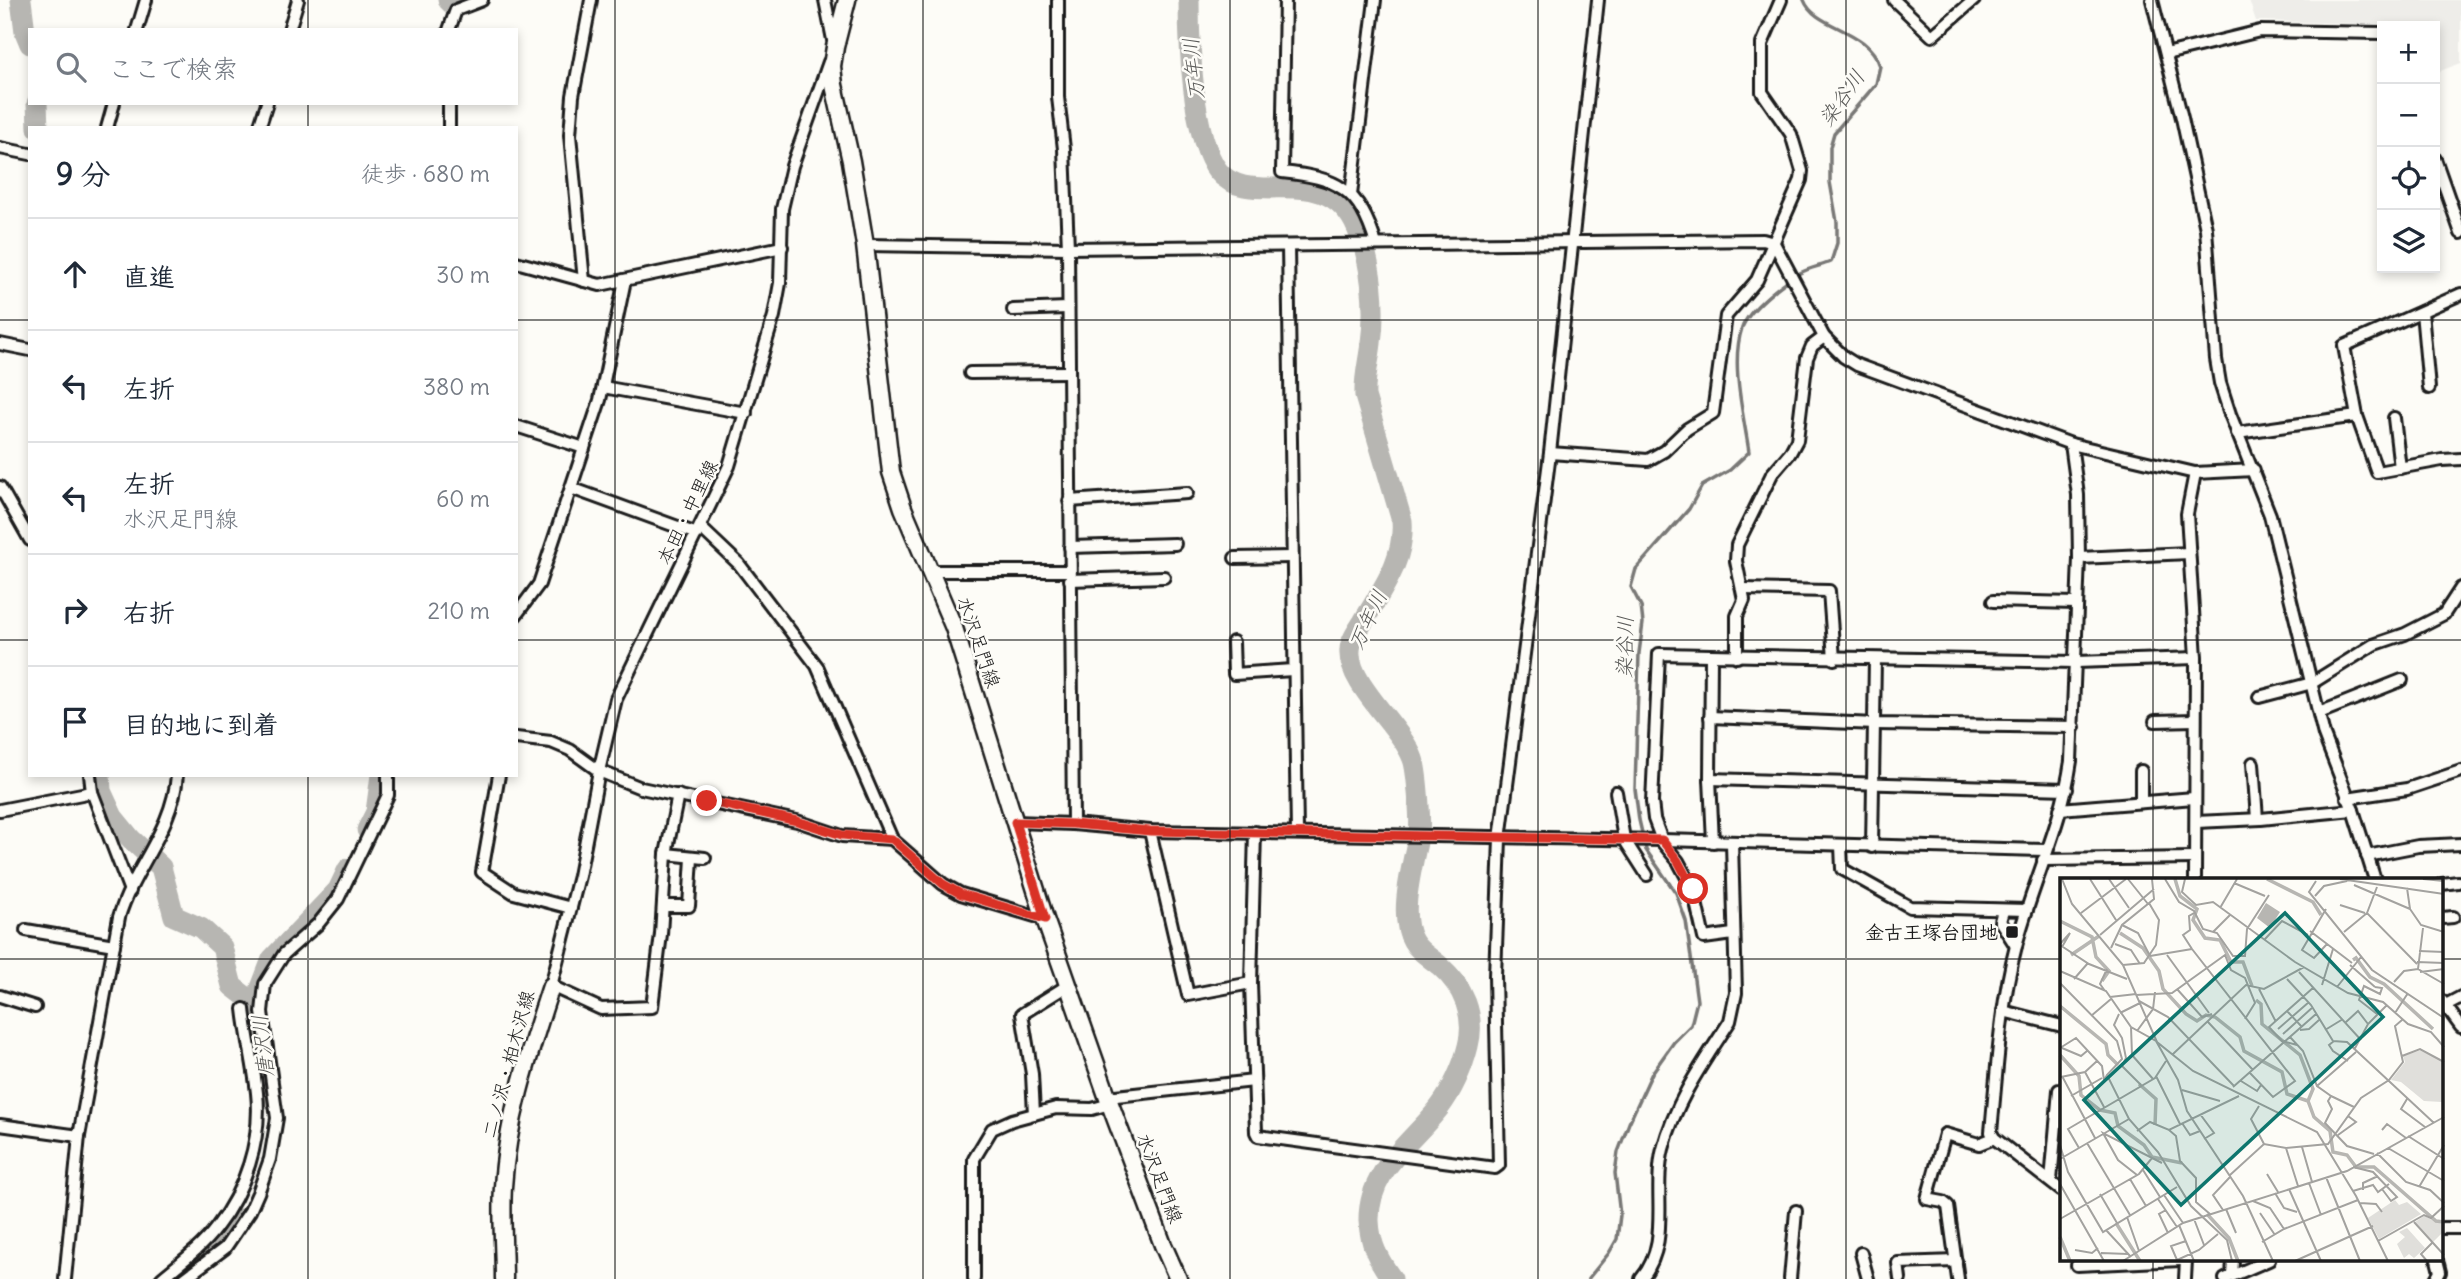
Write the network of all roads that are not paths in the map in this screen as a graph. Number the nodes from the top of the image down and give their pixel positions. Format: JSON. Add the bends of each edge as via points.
{"nodes":[{"id":1,"x":146,"y":0,"type":"edge"},
{"id":2,"x":298,"y":0,"type":"edge"},
{"id":3,"x":482,"y":0,"type":"edge"},
{"id":4,"x":591,"y":0,"type":"edge"},
{"id":5,"x":825,"y":0,"type":"edge"},
{"id":6,"x":847,"y":0,"type":"edge"},
{"id":7,"x":1058,"y":0,"type":"edge"},
{"id":8,"x":1285,"y":0,"type":"edge"},
{"id":9,"x":1376,"y":0,"type":"edge"},
{"id":10,"x":1598,"y":0,"type":"edge"},
{"id":11,"x":1781,"y":0,"type":"edge"},
{"id":12,"x":1894,"y":0,"type":"edge"},
{"id":13,"x":1974,"y":0,"type":"edge"},
{"id":14,"x":2152,"y":0,"type":"edge"},
{"id":15,"x":138,"y":28,"type":"edge"},
{"id":16,"x":290,"y":28,"type":"edge"},
{"id":17,"x":451,"y":28,"type":"edge"},
{"id":18,"x":2377,"y":33,"type":"edge"},
{"id":19,"x":835,"y":47,"type":"junction"},
{"id":20,"x":2166,"y":54,"type":"junction"},
{"id":21,"x":113,"y":105,"type":"edge"},
{"id":22,"x":266,"y":105,"type":"edge"},
{"id":23,"x":449,"y":105,"type":"edge"},
{"id":24,"x":108,"y":126,"type":"edge"},
{"id":25,"x":260,"y":126,"type":"edge"},
{"id":26,"x":449,"y":126,"type":"edge"},
{"id":27,"x":0,"y":148,"type":"edge"},
{"id":28,"x":28,"y":154,"type":"edge"},
{"id":29,"x":2440,"y":173,"type":"edge"},
{"id":30,"x":1351,"y":195,"type":"junction"},
{"id":31,"x":2461,"y":233,"type":"edge"},
{"id":32,"x":1574,"y":242,"type":"junction"},
{"id":33,"x":1774,"y":243,"type":"junction"},
{"id":34,"x":1376,"y":244,"type":"junction"},
{"id":35,"x":866,"y":245,"type":"junction"},
{"id":36,"x":1288,"y":246,"type":"junction"},
{"id":37,"x":782,"y":247,"type":"junction"},
{"id":38,"x":1068,"y":248,"type":"junction"},
{"id":39,"x":518,"y":263,"type":"edge"},
{"id":40,"x":625,"y":280,"type":"junction"},
{"id":41,"x":584,"y":281,"type":"junction"},
{"id":42,"x":2461,"y":294,"type":"edge"},
{"id":43,"x":1067,"y":308,"type":"junction"},
{"id":44,"x":1013,"y":310,"type":"dead end"},
{"id":45,"x":2422,"y":312,"type":"junction"},
{"id":46,"x":1824,"y":337,"type":"junction"},
{"id":47,"x":0,"y":344,"type":"edge"},
{"id":48,"x":28,"y":349,"type":"edge"},
{"id":49,"x":1068,"y":372,"type":"junction"},
{"id":50,"x":971,"y":373,"type":"dead end"},
{"id":51,"x":603,"y":387,"type":"junction"},
{"id":52,"x":2429,"y":388,"type":"dead end"},
{"id":53,"x":746,"y":413,"type":"junction"},
{"id":54,"x":2357,"y":416,"type":"junction"},
{"id":55,"x":2394,"y":418,"type":"dead end"},
{"id":56,"x":518,"y":427,"type":"edge"},
{"id":57,"x":2237,"y":433,"type":"junction"},
{"id":58,"x":2071,"y":444,"type":"junction"},
{"id":59,"x":584,"y":448,"type":"junction"},
{"id":60,"x":1550,"y":453,"type":"junction"},
{"id":61,"x":2461,"y":459,"type":"edge"},
{"id":62,"x":2400,"y":468,"type":"junction"},
{"id":63,"x":2254,"y":470,"type":"junction"},
{"id":64,"x":2195,"y":473,"type":"junction"},
{"id":65,"x":0,"y":487,"type":"edge"},
{"id":66,"x":571,"y":488,"type":"junction"},
{"id":67,"x":1187,"y":493,"type":"dead end"},
{"id":68,"x":1069,"y":501,"type":"junction"},
{"id":69,"x":698,"y":531,"type":"junction"},
{"id":70,"x":28,"y":536,"type":"edge"},
{"id":71,"x":1175,"y":544,"type":"dead end"},
{"id":72,"x":1070,"y":547,"type":"junction"},
{"id":73,"x":2189,"y":553,"type":"junction"},
{"id":74,"x":1291,"y":557,"type":"junction"},
{"id":75,"x":1235,"y":558,"type":"dead end"},
{"id":76,"x":2079,"y":558,"type":"junction"},
{"id":77,"x":930,"y":571,"type":"junction"},
{"id":78,"x":1070,"y":576,"type":"junction"},
{"id":79,"x":1164,"y":577,"type":"dead end"},
{"id":80,"x":2461,"y":588,"type":"edge"},
{"id":81,"x":1743,"y":589,"type":"junction"},
{"id":82,"x":1993,"y":601,"type":"dead end"},
{"id":83,"x":2076,"y":603,"type":"junction"},
{"id":84,"x":518,"y":612,"type":"edge"},
{"id":85,"x":1233,"y":642,"type":"dead end"},
{"id":86,"x":1711,"y":656,"type":"junction"},
{"id":87,"x":1737,"y":657,"type":"junction"},
{"id":88,"x":2196,"y":658,"type":"junction"},
{"id":89,"x":1834,"y":659,"type":"junction"},
{"id":90,"x":1875,"y":659,"type":"junction"},
{"id":91,"x":2076,"y":662,"type":"junction"},
{"id":92,"x":1293,"y":670,"type":"junction"},
{"id":93,"x":2402,"y":680,"type":"dead end"},
{"id":94,"x":2312,"y":683,"type":"junction"},
{"id":95,"x":2259,"y":697,"type":"dead end"},
{"id":96,"x":2319,"y":713,"type":"junction"},
{"id":97,"x":1710,"y":717,"type":"junction"},
{"id":98,"x":2195,"y":720,"type":"junction"},
{"id":99,"x":2155,"y":721,"type":"dead end"},
{"id":100,"x":1876,"y":724,"type":"junction"},
{"id":101,"x":2074,"y":727,"type":"junction"},
{"id":102,"x":518,"y":738,"type":"edge"},
{"id":103,"x":2253,"y":763,"type":"dead end"},
{"id":104,"x":599,"y":771,"type":"junction"},
{"id":105,"x":2141,"y":771,"type":"dead end"},
{"id":106,"x":2461,"y":771,"type":"edge"},
{"id":107,"x":90,"y":777,"type":"edge"},
{"id":108,"x":177,"y":777,"type":"edge"},
{"id":109,"x":388,"y":777,"type":"edge"},
{"id":110,"x":499,"y":777,"type":"edge"},
{"id":111,"x":1710,"y":779,"type":"junction"},
{"id":112,"x":1873,"y":783,"type":"junction"},
{"id":113,"x":2067,"y":789,"type":"junction"},
{"id":114,"x":92,"y":792,"type":"junction"},
{"id":115,"x":1616,"y":792,"type":"dead end"},
{"id":116,"x":678,"y":794,"type":"junction"},
{"id":117,"x":2194,"y":798,"type":"junction"},
{"id":118,"x":2347,"y":798,"type":"junction"},
{"id":119,"x":2141,"y":802,"type":"junction"},
{"id":120,"x":2060,"y":808,"type":"junction"},
{"id":121,"x":0,"y":810,"type":"edge"},
{"id":122,"x":2353,"y":810,"type":"junction"},
{"id":123,"x":2257,"y":819,"type":"junction"},
{"id":124,"x":1015,"y":822,"type":"junction"},
{"id":125,"x":2196,"y":822,"type":"junction"},
{"id":126,"x":1073,"y":824,"type":"junction"},
{"id":127,"x":1150,"y":831,"type":"junction"},
{"id":128,"x":1255,"y":832,"type":"junction"},
{"id":129,"x":1297,"y":832,"type":"junction"},
{"id":130,"x":892,"y":839,"type":"junction"},
{"id":131,"x":1500,"y":839,"type":"junction"},
{"id":132,"x":1630,"y":839,"type":"junction"},
{"id":133,"x":1657,"y":840,"type":"junction"},
{"id":134,"x":1713,"y":842,"type":"junction"},
{"id":135,"x":1732,"y":842,"type":"junction"},
{"id":136,"x":2461,"y":844,"type":"edge"},
{"id":137,"x":1841,"y":845,"type":"junction"},
{"id":138,"x":1872,"y":847,"type":"junction"},
{"id":139,"x":666,"y":854,"type":"junction"},
{"id":140,"x":2044,"y":855,"type":"junction"},
{"id":141,"x":2368,"y":856,"type":"junction"},
{"id":142,"x":692,"y":858,"type":"junction"},
{"id":143,"x":705,"y":858,"type":"dead end"},
{"id":144,"x":2195,"y":858,"type":"junction"},
{"id":145,"x":1647,"y":875,"type":"dead end"},
{"id":146,"x":2195,"y":878,"type":"edge"},
{"id":147,"x":2374,"y":878,"type":"edge"},
{"id":148,"x":2458,"y":882,"type":"dead end"},
{"id":149,"x":2444,"y":884,"type":"edge"},
{"id":150,"x":130,"y":891,"type":"junction"},
{"id":151,"x":663,"y":906,"type":"junction"},
{"id":152,"x":571,"y":908,"type":"junction"},
{"id":153,"x":2027,"y":910,"type":"junction"},
{"id":154,"x":2003,"y":911,"type":"junction"},
{"id":155,"x":1045,"y":919,"type":"junction"},
{"id":156,"x":26,"y":930,"type":"dead end"},
{"id":157,"x":1733,"y":934,"type":"junction"},
{"id":158,"x":114,"y":945,"type":"junction"},
{"id":159,"x":2016,"y":946,"type":"junction"},
{"id":160,"x":1251,"y":983,"type":"junction"},
{"id":161,"x":1069,"y":984,"type":"junction"},
{"id":162,"x":551,"y":986,"type":"junction"},
{"id":163,"x":0,"y":996,"type":"edge"},
{"id":164,"x":2461,"y":997,"type":"edge"},
{"id":165,"x":2444,"y":1004,"type":"edge"},
{"id":166,"x":2444,"y":1005,"type":"edge"},
{"id":167,"x":35,"y":1007,"type":"dead end"},
{"id":168,"x":244,"y":1009,"type":"dead end"},
{"id":169,"x":2003,"y":1011,"type":"junction"},
{"id":170,"x":2060,"y":1025,"type":"edge"},
{"id":171,"x":2461,"y":1027,"type":"edge"},
{"id":172,"x":1254,"y":1081,"type":"junction"},
{"id":173,"x":2059,"y":1090,"type":"dead end"},
{"id":174,"x":1108,"y":1100,"type":"junction"},
{"id":175,"x":1034,"y":1114,"type":"junction"},
{"id":176,"x":0,"y":1125,"type":"edge"},
{"id":177,"x":79,"y":1136,"type":"junction"},
{"id":178,"x":1994,"y":1138,"type":"junction"},
{"id":179,"x":2051,"y":1181,"type":"junction"},
{"id":180,"x":2060,"y":1189,"type":"edge"},
{"id":181,"x":1796,"y":1211,"type":"dead end"},
{"id":182,"x":1861,"y":1253,"type":"dead end"},
{"id":183,"x":1956,"y":1261,"type":"junction"},
{"id":184,"x":2077,"y":1262,"type":"edge"},
{"id":185,"x":2264,"y":1262,"type":"edge"},
{"id":186,"x":2438,"y":1262,"type":"edge"},
{"id":187,"x":2228,"y":1278,"type":"edge"},
{"id":188,"x":65,"y":1279,"type":"edge"},
{"id":189,"x":161,"y":1279,"type":"edge"},
{"id":190,"x":184,"y":1279,"type":"edge"},
{"id":191,"x":504,"y":1279,"type":"edge"},
{"id":192,"x":974,"y":1279,"type":"edge"},
{"id":193,"x":1178,"y":1279,"type":"edge"},
{"id":194,"x":1641,"y":1279,"type":"edge"},
{"id":195,"x":1790,"y":1279,"type":"edge"},
{"id":196,"x":1868,"y":1279,"type":"edge"},
{"id":197,"x":1900,"y":1279,"type":"edge"},
{"id":198,"x":1958,"y":1279,"type":"edge"},
{"id":199,"x":2077,"y":1279,"type":"edge"},
{"id":200,"x":2436,"y":1279,"type":"edge"}],
"edges":[{"from":1,"to":15,"type":"street"},
{"from":2,"to":16,"type":"street"},
{"from":3,"to":17,"type":"street","via":[[456,10]]},
{"from":4,"to":41,"type":"street","via":[[570,135]]},
{"from":5,"to":19,"type":"street"},
{"from":6,"to":19,"type":"main road","name":"水沢足門線"},
{"from":7,"to":38,"type":"street","via":[[1058,97]]},
{"from":8,"to":30,"type":"street","via":[[1282,172],[1324,178]]},
{"from":9,"to":30,"type":"street"},
{"from":10,"to":32,"type":"street"},
{"from":11,"to":33,"type":"street","via":[[1762,44],[1762,92],[1790,134],[1802,171]]},
{"from":12,"to":13,"type":"street","via":[[1933,36]]},
{"from":14,"to":20,"type":"street"},
{"from":18,"to":20,"type":"street","via":[[2260,31]]},
{"from":19,"to":35,"type":"main road","name":"水沢足門線","via":[[834,85]]},
{"from":19,"to":37,"type":"street","name":"本田・中里線","via":[[792,166],[782,209]]},
{"from":20,"to":57,"type":"street","via":[[2206,229],[2218,371]]},
{"from":21,"to":24,"type":"street"},
{"from":22,"to":25,"type":"street"},
{"from":23,"to":26,"type":"street"},
{"from":27,"to":28,"type":"street"},
{"from":29,"to":31,"type":"street"},
{"from":30,"to":34,"type":"street"},
{"from":32,"to":33,"type":"street"},
{"from":32,"to":34,"type":"street"},
{"from":32,"to":60,"type":"street"},
{"from":33,"to":46,"type":"street"},
{"from":33,"to":60,"type":"street","via":[[1757,280],[1726,316],[1715,409],[1710,417],[1648,460]]},
{"from":34,"to":36,"type":"street"},
{"from":35,"to":38,"type":"street"},
{"from":35,"to":77,"type":"main road","name":"水沢足門線","via":[[891,472]]},
{"from":36,"to":38,"type":"street"},
{"from":36,"to":74,"type":"street"},
{"from":37,"to":40,"type":"street"},
{"from":37,"to":53,"type":"street","name":"本田・中里線","via":[[774,316]]},
{"from":38,"to":43,"type":"street"},
{"from":39,"to":41,"type":"street"},
{"from":40,"to":41,"type":"street","via":[[600,285]]},
{"from":40,"to":51,"type":"street"},
{"from":42,"to":45,"type":"street"},
{"from":43,"to":44,"type":"street"},
{"from":43,"to":49,"type":"street"},
{"from":45,"to":52,"type":"street"},
{"from":45,"to":54,"type":"street","via":[[2344,346]]},
{"from":46,"to":58,"type":"street","via":[[1857,365]]},
{"from":46,"to":81,"type":"street","via":[[1812,346],[1807,358],[1797,440],[1772,474],[1737,545]]},
{"from":47,"to":48,"type":"street"},
{"from":49,"to":50,"type":"street"},
{"from":49,"to":68,"type":"street"},
{"from":51,"to":53,"type":"street"},
{"from":51,"to":59,"type":"street"},
{"from":53,"to":69,"type":"street","name":"本田・中里線","via":[[729,466]]},
{"from":54,"to":57,"type":"street"},
{"from":54,"to":62,"type":"street","via":[[2377,472]]},
{"from":55,"to":62,"type":"street"},
{"from":56,"to":59,"type":"street"},
{"from":57,"to":63,"type":"street"},
{"from":58,"to":64,"type":"street"},
{"from":58,"to":76,"type":"street"},
{"from":59,"to":66,"type":"street"},
{"from":60,"to":131,"type":"street"},
{"from":61,"to":62,"type":"street"},
{"from":63,"to":64,"type":"street"},
{"from":63,"to":94,"type":"street","via":[[2270,515]]},
{"from":64,"to":73,"type":"street","via":[[2187,514]]},
{"from":65,"to":70,"type":"street"},
{"from":66,"to":69,"type":"street"},
{"from":66,"to":84,"type":"street","via":[[539,583]]},
{"from":67,"to":68,"type":"street"},
{"from":68,"to":72,"type":"street"},
{"from":69,"to":104,"type":"street","name":"本田・中里線","via":[[616,699]]},
{"from":69,"to":130,"type":"street","via":[[739,564],[817,666]]},
{"from":71,"to":72,"type":"street"},
{"from":72,"to":78,"type":"street"},
{"from":73,"to":76,"type":"street"},
{"from":73,"to":88,"type":"street"},
{"from":74,"to":75,"type":"street"},
{"from":74,"to":92,"type":"street"},
{"from":76,"to":83,"type":"street"},
{"from":77,"to":78,"type":"street"},
{"from":77,"to":124,"type":"main road","name":"水沢足門線","via":[[954,628]]},
{"from":78,"to":79,"type":"street"},
{"from":78,"to":126,"type":"street"},
{"from":80,"to":94,"type":"street","via":[[2444,614],[2372,645]]},
{"from":81,"to":87,"type":"street","via":[[1737,616]]},
{"from":81,"to":89,"type":"street","via":[[1829,591]]},
{"from":82,"to":83,"type":"street"},
{"from":83,"to":91,"type":"street"},
{"from":85,"to":92,"type":"street","via":[[1234,674]]},
{"from":86,"to":87,"type":"street"},
{"from":86,"to":97,"type":"street"},
{"from":86,"to":133,"type":"street","via":[[1659,654],[1652,802]]},
{"from":87,"to":89,"type":"street"},
{"from":88,"to":91,"type":"street"},
{"from":88,"to":98,"type":"street"},
{"from":89,"to":90,"type":"street"},
{"from":90,"to":91,"type":"street"},
{"from":90,"to":100,"type":"street"},
{"from":91,"to":101,"type":"street"},
{"from":92,"to":129,"type":"street"},
{"from":93,"to":96,"type":"street"},
{"from":94,"to":95,"type":"street"},
{"from":94,"to":96,"type":"street"},
{"from":96,"to":118,"type":"street"},
{"from":97,"to":100,"type":"street"},
{"from":97,"to":111,"type":"street"},
{"from":98,"to":99,"type":"street"},
{"from":98,"to":117,"type":"street"},
{"from":100,"to":101,"type":"street"},
{"from":100,"to":112,"type":"street"},
{"from":101,"to":113,"type":"street"},
{"from":102,"to":104,"type":"street","via":[[570,750]]},
{"from":103,"to":123,"type":"street"},
{"from":104,"to":116,"type":"street","via":[[641,788]]},
{"from":104,"to":152,"type":"street","name":"本田・中里線"},
{"from":105,"to":119,"type":"street"},
{"from":106,"to":118,"type":"street","via":[[2407,789]]},
{"from":107,"to":114,"type":"street"},
{"from":108,"to":150,"type":"street","via":[[166,822]]},
{"from":109,"to":190,"type":"street","via":[[388,795],[338,899],[284,954],[265,984],[262,1012],[277,1118],[258,1193],[225,1248]]},
{"from":110,"to":152,"type":"street","via":[[482,872],[514,893]]},
{"from":111,"to":112,"type":"street"},
{"from":111,"to":134,"type":"street"},
{"from":112,"to":113,"type":"street"},
{"from":112,"to":138,"type":"street"},
{"from":113,"to":120,"type":"street"},
{"from":114,"to":121,"type":"street"},
{"from":114,"to":150,"type":"street"},
{"from":115,"to":132,"type":"street"},
{"from":116,"to":130,"type":"street","via":[[842,835]]},
{"from":116,"to":139,"type":"street"},
{"from":117,"to":119,"type":"street"},
{"from":117,"to":125,"type":"street"},
{"from":118,"to":122,"type":"street"},
{"from":119,"to":120,"type":"street"},
{"from":120,"to":140,"type":"street"},
{"from":122,"to":123,"type":"street"},
{"from":122,"to":141,"type":"street"},
{"from":123,"to":125,"type":"street"},
{"from":124,"to":126,"type":"street"},
{"from":124,"to":155,"type":"main road","name":"水沢足門線"},
{"from":125,"to":144,"type":"street"},
{"from":126,"to":127,"type":"street"},
{"from":127,"to":128,"type":"street"},
{"from":127,"to":160,"type":"street","via":[[1188,995]]},
{"from":128,"to":129,"type":"street"},
{"from":128,"to":160,"type":"street"},
{"from":129,"to":131,"type":"street"},
{"from":130,"to":155,"type":"street","via":[[961,894]]},
{"from":131,"to":132,"type":"street"},
{"from":131,"to":172,"type":"street","via":[[1496,976],[1499,1165],[1258,1136]]},
{"from":132,"to":133,"type":"street"},
{"from":132,"to":145,"type":"street"},
{"from":133,"to":134,"type":"street"},
{"from":133,"to":157,"type":"street","via":[[1682,867],[1693,889],[1703,938]]},
{"from":134,"to":135,"type":"street"},
{"from":135,"to":137,"type":"street"},
{"from":135,"to":157,"type":"street"},
{"from":136,"to":141,"type":"street","via":[[2418,846]]},
{"from":137,"to":138,"type":"street"},
{"from":137,"to":154,"type":"street","via":[[1842,869],[1910,907]]},
{"from":138,"to":140,"type":"street"},
{"from":139,"to":142,"type":"street"},
{"from":139,"to":151,"type":"street"},
{"from":140,"to":144,"type":"street"},
{"from":140,"to":153,"type":"street"},
{"from":141,"to":147,"type":"street"},
{"from":142,"to":143,"type":"street"},
{"from":142,"to":151,"type":"street","via":[[689,906]]},
{"from":144,"to":146,"type":"street"},
{"from":148,"to":149,"type":"street"},
{"from":150,"to":158,"type":"street"},
{"from":151,"to":162,"type":"street","via":[[652,1007],[601,1009]]},
{"from":152,"to":162,"type":"street","name":"本田・中里線"},
{"from":153,"to":154,"type":"street"},
{"from":153,"to":159,"type":"street"},
{"from":154,"to":159,"type":"street","via":[[2000,921]]},
{"from":155,"to":161,"type":"main road","name":"水沢足門線"},
{"from":156,"to":158,"type":"street"},
{"from":157,"to":194,"type":"street","via":[[1734,1008],[1681,1099],[1669,1131],[1662,1153],[1658,1244]]},
{"from":158,"to":177,"type":"street"},
{"from":159,"to":169,"type":"street"},
{"from":160,"to":172,"type":"street"},
{"from":161,"to":174,"type":"main road","name":"水沢足門線"},
{"from":161,"to":175,"type":"street","via":[[1021,1013]]},
{"from":162,"to":191,"type":"main road","name":"二ノ沢・柏木沢線","via":[[507,1147]]},
{"from":163,"to":167,"type":"street"},
{"from":164,"to":165,"type":"street"},
{"from":166,"to":171,"type":"street"},
{"from":168,"to":189,"type":"street","via":[[257,1093],[253,1153],[245,1178],[216,1228]]},
{"from":169,"to":170,"type":"street"},
{"from":169,"to":178,"type":"street"},
{"from":172,"to":174,"type":"street"},
{"from":173,"to":179,"type":"street"},
{"from":174,"to":175,"type":"street","via":[[1092,1109],[1056,1108]]},
{"from":174,"to":193,"type":"main road","name":"水沢足門線"},
{"from":175,"to":192,"type":"street","via":[[992,1129],[974,1159]]},
{"from":176,"to":177,"type":"street"},
{"from":177,"to":188,"type":"street"},
{"from":178,"to":179,"type":"street"},
{"from":178,"to":183,"type":"street","via":[[1979,1144],[1945,1134],[1927,1199],[1948,1206]]},
{"from":179,"to":180,"type":"street"},
{"from":181,"to":195,"type":"street"},
{"from":182,"to":196,"type":"street"},
{"from":183,"to":197,"type":"street","via":[[1898,1263]]},
{"from":183,"to":198,"type":"street"},
{"from":184,"to":199,"type":"street"},
{"from":185,"to":187,"type":"street"},
{"from":186,"to":200,"type":"street"}]}
